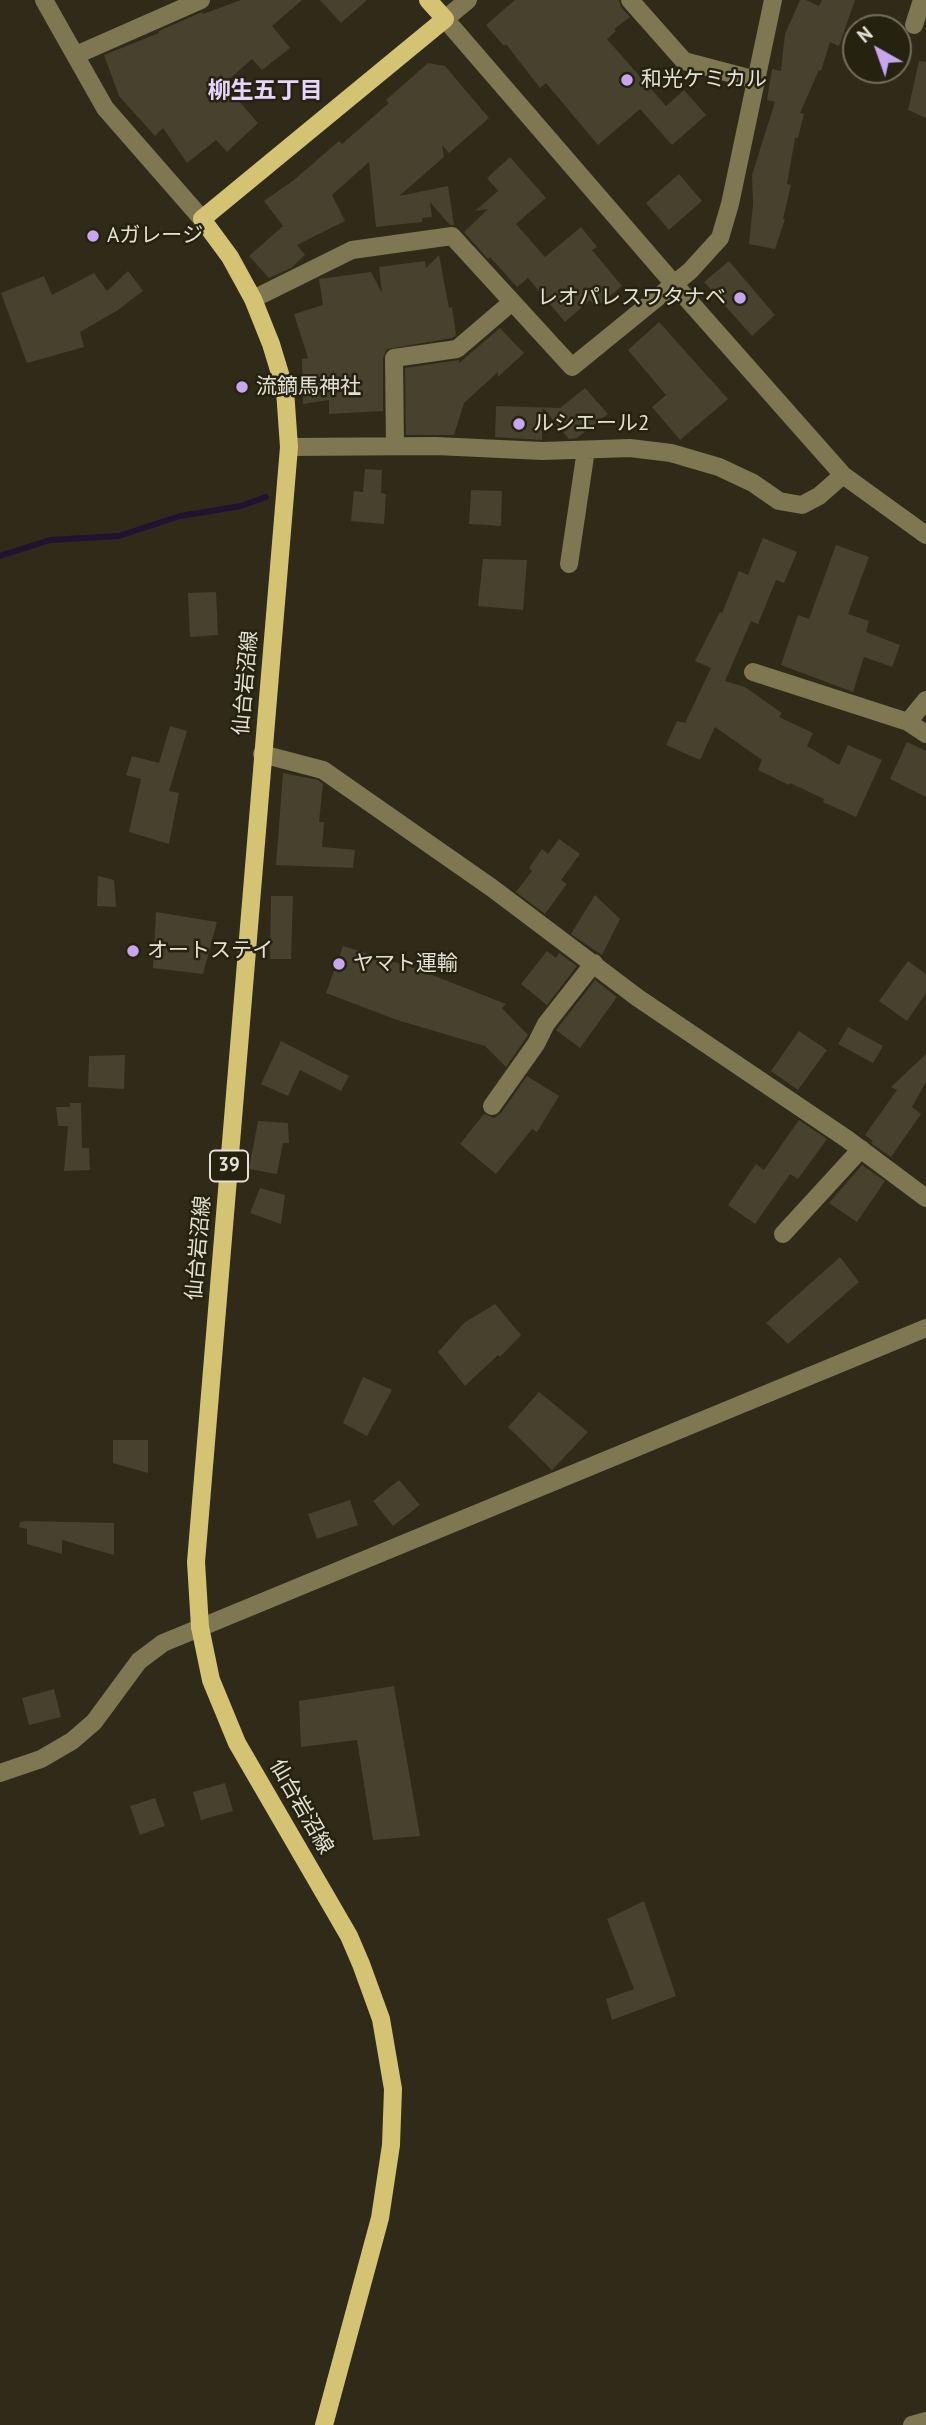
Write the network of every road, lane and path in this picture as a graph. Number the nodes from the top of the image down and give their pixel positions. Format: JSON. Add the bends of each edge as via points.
{"nodes":[{"id":1,"x":44,"y":0,"type":"edge"},
{"id":2,"x":201,"y":0,"type":"edge"},
{"id":3,"x":428,"y":0,"type":"edge"},
{"id":4,"x":468,"y":0,"type":"edge"},
{"id":5,"x":630,"y":0,"type":"edge"},
{"id":6,"x":773,"y":0,"type":"edge"},
{"id":7,"x":922,"y":0,"type":"edge"},
{"id":8,"x":445,"y":19,"type":"junction"},
{"id":9,"x":914,"y":25,"type":"dead end"},
{"id":10,"x":76,"y":55,"type":"junction"},
{"id":11,"x":756,"y":80,"type":"junction"},
{"id":12,"x":202,"y":219,"type":"junction"},
{"id":13,"x":674,"y":284,"type":"junction"},
{"id":14,"x":253,"y":299,"type":"junction"},
{"id":15,"x":512,"y":302,"type":"junction"},
{"id":16,"x":395,"y":445,"type":"junction"},
{"id":17,"x":289,"y":447,"type":"junction"},
{"id":18,"x":586,"y":450,"type":"junction"},
{"id":19,"x":844,"y":475,"type":"junction"},
{"id":20,"x":926,"y":535,"type":"edge"},
{"id":21,"x":569,"y":564,"type":"dead end"},
{"id":22,"x":753,"y":673,"type":"dead end"},
{"id":23,"x":926,"y":700,"type":"edge"},
{"id":24,"x":908,"y":722,"type":"junction"},
{"id":25,"x":926,"y":734,"type":"edge"},
{"id":26,"x":262,"y":754,"type":"junction"},
{"id":27,"x":594,"y":963,"type":"junction"},
{"id":28,"x":492,"y":1106,"type":"dead end"},
{"id":29,"x":861,"y":1149,"type":"junction"},
{"id":30,"x":926,"y":1198,"type":"edge"},
{"id":31,"x":783,"y":1234,"type":"dead end"},
{"id":32,"x":926,"y":1328,"type":"edge"},
{"id":33,"x":200,"y":1627,"type":"junction"},
{"id":34,"x":0,"y":1773,"type":"edge"},
{"id":35,"x":926,"y":2421,"type":"edge"},
{"id":36,"x":324,"y":2425,"type":"edge"},
{"id":37,"x":912,"y":2425,"type":"edge"}],
"edges":[{"from":1,"to":10,"type":"street"},
{"from":2,"to":10,"type":"street"},
{"from":3,"to":8,"type":"main road"},
{"from":4,"to":8,"type":"street"},
{"from":5,"to":11,"type":"street","via":[[684,61]]},
{"from":6,"to":11,"type":"street"},
{"from":7,"to":9,"type":"street"},
{"from":8,"to":12,"type":"main road"},
{"from":8,"to":13,"type":"street"},
{"from":10,"to":12,"type":"street","via":[[106,107]]},
{"from":11,"to":13,"type":"street","via":[[720,239]]},
{"from":12,"to":14,"type":"main road","name":"仙台岩沼線","number":"39"},
{"from":13,"to":15,"type":"street","via":[[572,367]]},
{"from":13,"to":19,"type":"street"},
{"from":14,"to":15,"type":"street","via":[[352,250],[452,236]]},
{"from":14,"to":17,"type":"main road","name":"仙台岩沼線","number":"39","via":[[285,390]]},
{"from":15,"to":16,"type":"street","via":[[457,349],[394,358]]},
{"from":16,"to":17,"type":"street"},
{"from":16,"to":18,"type":"street"},
{"from":17,"to":26,"type":"main road","name":"仙台岩沼線","number":"39"},
{"from":18,"to":19,"type":"street","via":[[629,448],[671,453],[719,467],[779,501],[802,505]]},
{"from":18,"to":21,"type":"street"},
{"from":19,"to":20,"type":"street"},
{"from":22,"to":24,"type":"street"},
{"from":23,"to":24,"type":"street"},
{"from":24,"to":25,"type":"street"},
{"from":26,"to":27,"type":"street","via":[[323,770]]},
{"from":26,"to":33,"type":"main road","name":"仙台岩沼線","number":"39","via":[[197,1562]]},
{"from":27,"to":28,"type":"street","via":[[546,1024]]},
{"from":27,"to":29,"type":"street","via":[[638,998]]},
{"from":29,"to":30,"type":"street"},
{"from":29,"to":31,"type":"street"},
{"from":32,"to":33,"type":"street"},
{"from":33,"to":34,"type":"street","via":[[163,1643],[139,1661],[94,1722],[72,1741],[41,1759]]},
{"from":33,"to":36,"type":"main road","name":"仙台岩沼線","number":"39","via":[[211,1680],[237,1743],[361,1964],[381,2019],[390,2064],[391,2145],[380,2218]]},
{"from":35,"to":37,"type":"street"}]}
